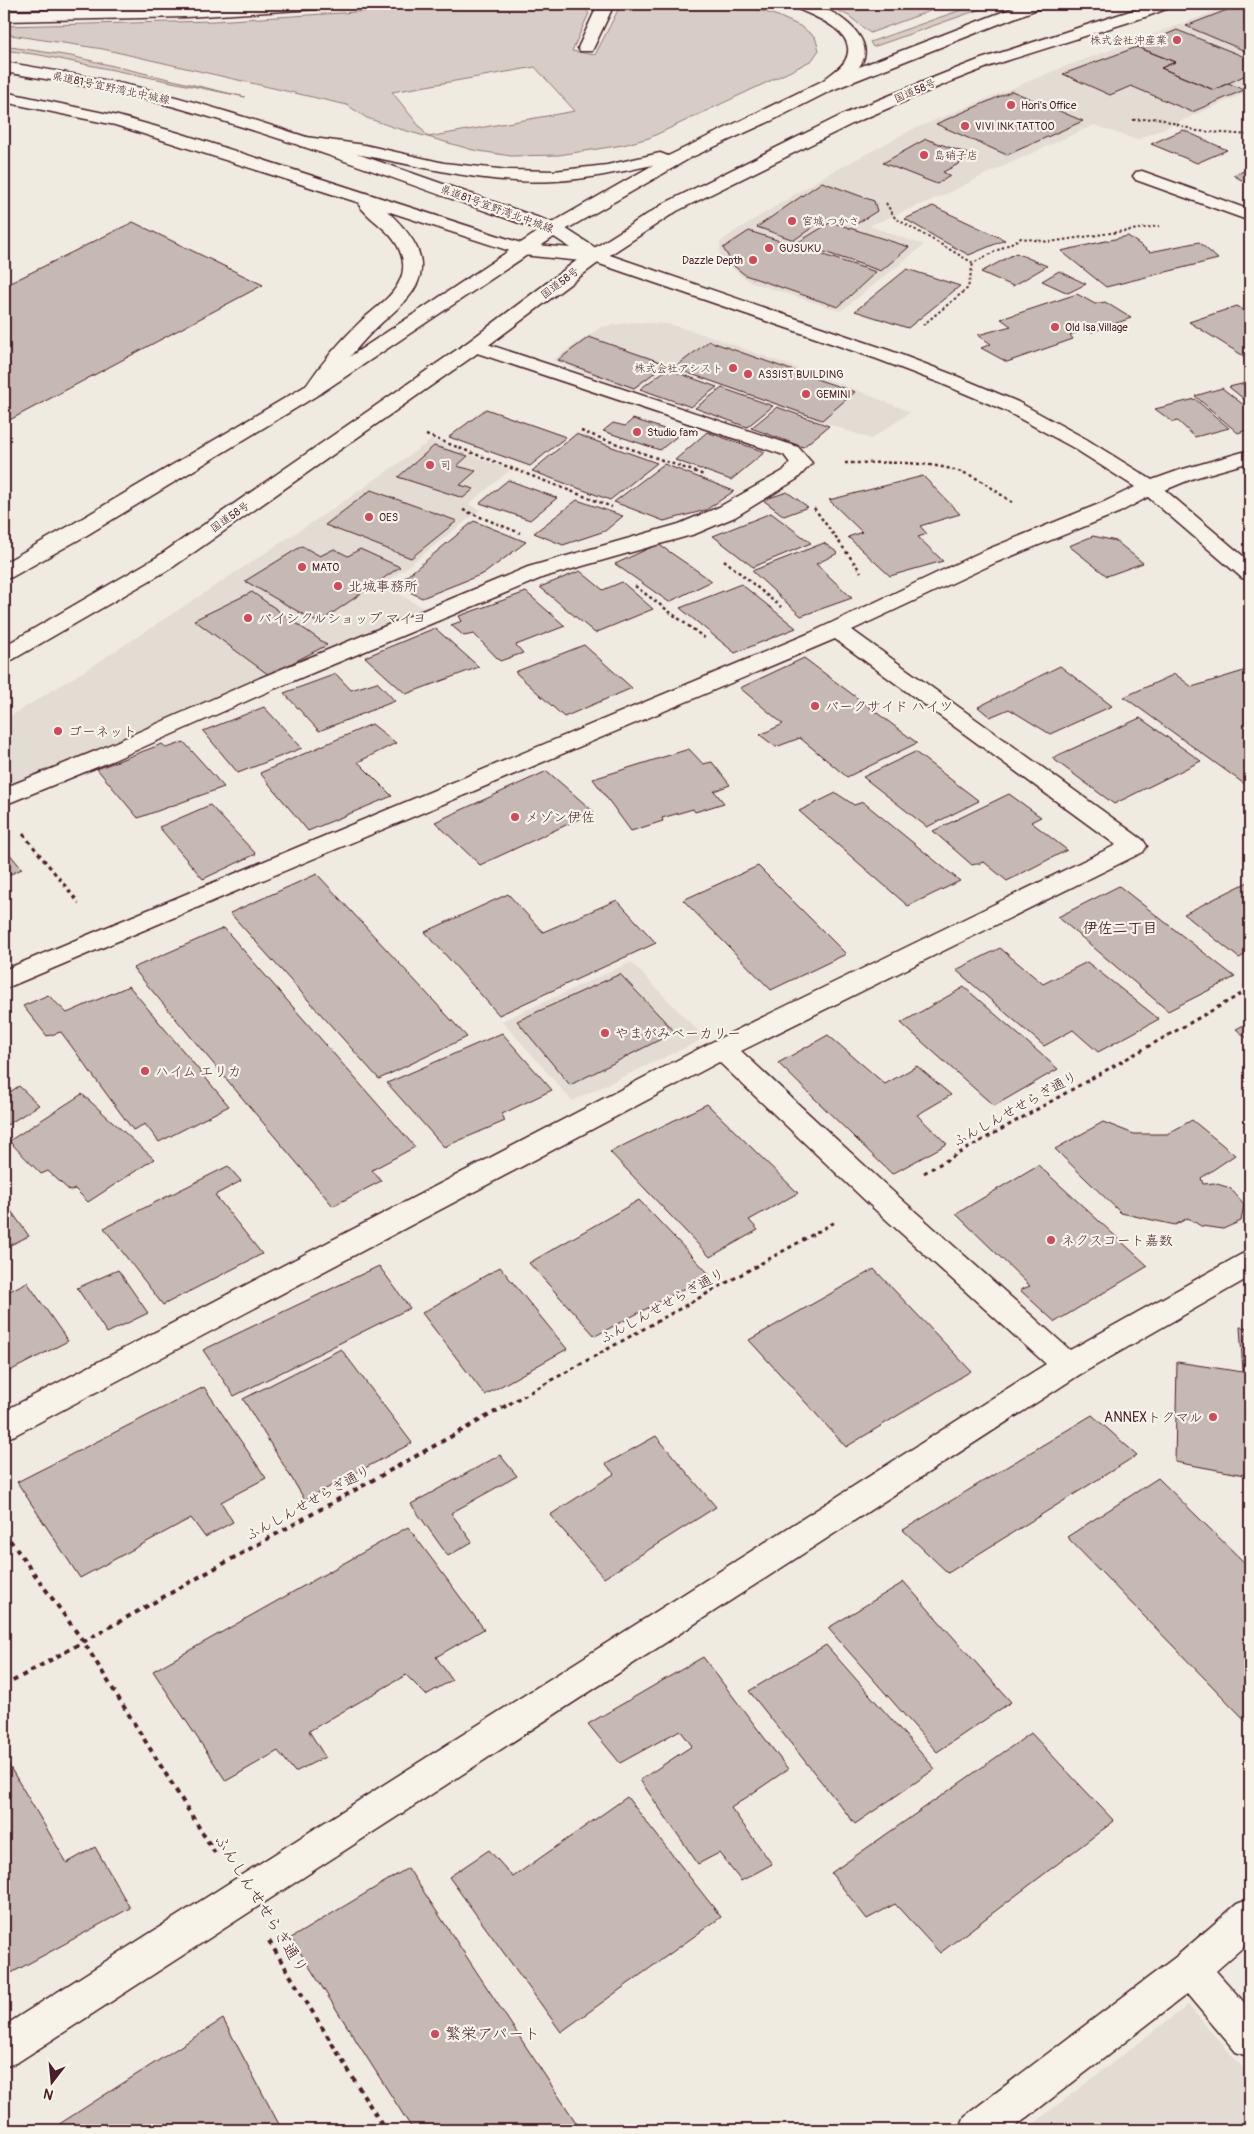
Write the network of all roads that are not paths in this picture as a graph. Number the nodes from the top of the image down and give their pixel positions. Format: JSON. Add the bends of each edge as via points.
{"nodes":[{"id":1,"x":316,"y":4,"type":"edge"},
{"id":2,"x":603,"y":4,"type":"edge"},
{"id":3,"x":798,"y":4,"type":"edge"},
{"id":4,"x":1036,"y":4,"type":"edge"},
{"id":5,"x":1164,"y":4,"type":"edge"},
{"id":6,"x":4,"y":16,"type":"edge"},
{"id":7,"x":586,"y":48,"type":"dead end"},
{"id":8,"x":4,"y":67,"type":"edge"},
{"id":9,"x":826,"y":86,"type":"junction"},
{"id":10,"x":4,"y":97,"type":"edge"},
{"id":11,"x":306,"y":142,"type":"junction"},
{"id":12,"x":689,"y":152,"type":"junction"},
{"id":13,"x":1142,"y":176,"type":"dead end"},
{"id":14,"x":357,"y":196,"type":"junction"},
{"id":15,"x":1250,"y":216,"type":"edge"},
{"id":16,"x":554,"y":229,"type":"junction"},
{"id":17,"x":522,"y":250,"type":"junction"},
{"id":18,"x":595,"y":256,"type":"junction"},
{"id":19,"x":475,"y":346,"type":"junction"},
{"id":20,"x":314,"y":389,"type":"junction"},
{"id":21,"x":1250,"y":456,"type":"edge"},
{"id":22,"x":1150,"y":488,"type":"junction"},
{"id":23,"x":4,"y":572,"type":"edge"},
{"id":24,"x":1250,"y":573,"type":"edge"},
{"id":25,"x":827,"y":634,"type":"junction"},
{"id":26,"x":4,"y":655,"type":"edge"},
{"id":27,"x":4,"y":797,"type":"edge"},
{"id":28,"x":4,"y":980,"type":"edge"},
{"id":29,"x":722,"y":1050,"type":"junction"},
{"id":30,"x":1250,"y":1263,"type":"edge"},
{"id":31,"x":1068,"y":1366,"type":"junction"},
{"id":32,"x":4,"y":1426,"type":"edge"},
{"id":33,"x":1250,"y":1917,"type":"edge"},
{"id":34,"x":1190,"y":1970,"type":"junction"},
{"id":35,"x":1250,"y":2038,"type":"edge"},
{"id":36,"x":4,"y":2048,"type":"edge"},
{"id":37,"x":979,"y":2130,"type":"edge"}],
"edges":[{"from":1,"to":6,"type":"main road","via":[[186,12]]},
{"from":2,"to":7,"type":"main road","via":[[603,11]]},
{"from":3,"to":9,"type":"main road","via":[[834,19],[852,36],[856,50],[854,62]]},
{"from":4,"to":9,"type":"main road"},
{"from":5,"to":18,"type":"main road","name":"国道58号","via":[[987,62],[850,118],[671,207]]},
{"from":8,"to":11,"type":"main road","name":"県道81号宜野湾北中城線","via":[[148,95]]},
{"from":9,"to":12,"type":"main road"},
{"from":10,"to":14,"type":"main road","name":"県道81号宜野湾北中城線","via":[[118,121]]},
{"from":11,"to":12,"type":"main road","via":[[365,150],[444,168],[508,175],[554,176],[607,170]]},
{"from":11,"to":16,"type":"main road","name":"県道81号宜野湾北中城線"},
{"from":12,"to":16,"type":"main road"},
{"from":13,"to":15,"type":"main road"},
{"from":14,"to":17,"type":"main road","name":"県道81号宜野湾北中城線"},
{"from":14,"to":20,"type":"main road","via":[[393,225],[405,240],[411,255],[412,275],[403,292],[362,331]]},
{"from":16,"to":17,"type":"main road"},
{"from":16,"to":18,"type":"main road","name":"県道81号宜野湾北中城線"},
{"from":17,"to":18,"type":"main road","name":"県道81号宜野湾北中城線"},
{"from":17,"to":20,"type":"main road"},
{"from":18,"to":19,"type":"main road","name":"国道58号"},
{"from":18,"to":22,"type":"main road","via":[[948,379],[1011,406],[1079,443]]},
{"from":19,"to":26,"type":"main road","name":"国道58号","via":[[165,562]]},
{"from":19,"to":27,"type":"main road","via":[[791,451],[796,469],[727,512],[687,529],[527,576]]},
{"from":20,"to":23,"type":"main road"},
{"from":21,"to":22,"type":"main road"},
{"from":22,"to":24,"type":"main road"},
{"from":22,"to":25,"type":"main road","via":[[989,557]]},
{"from":25,"to":28,"type":"main road"},
{"from":25,"to":29,"type":"main road","via":[[1134,846]]},
{"from":29,"to":31,"type":"main road"},
{"from":29,"to":32,"type":"main road"},
{"from":30,"to":31,"type":"main road"},
{"from":31,"to":36,"type":"main road"},
{"from":33,"to":34,"type":"main road"},
{"from":34,"to":35,"type":"main road"},
{"from":34,"to":37,"type":"main road"}]}
